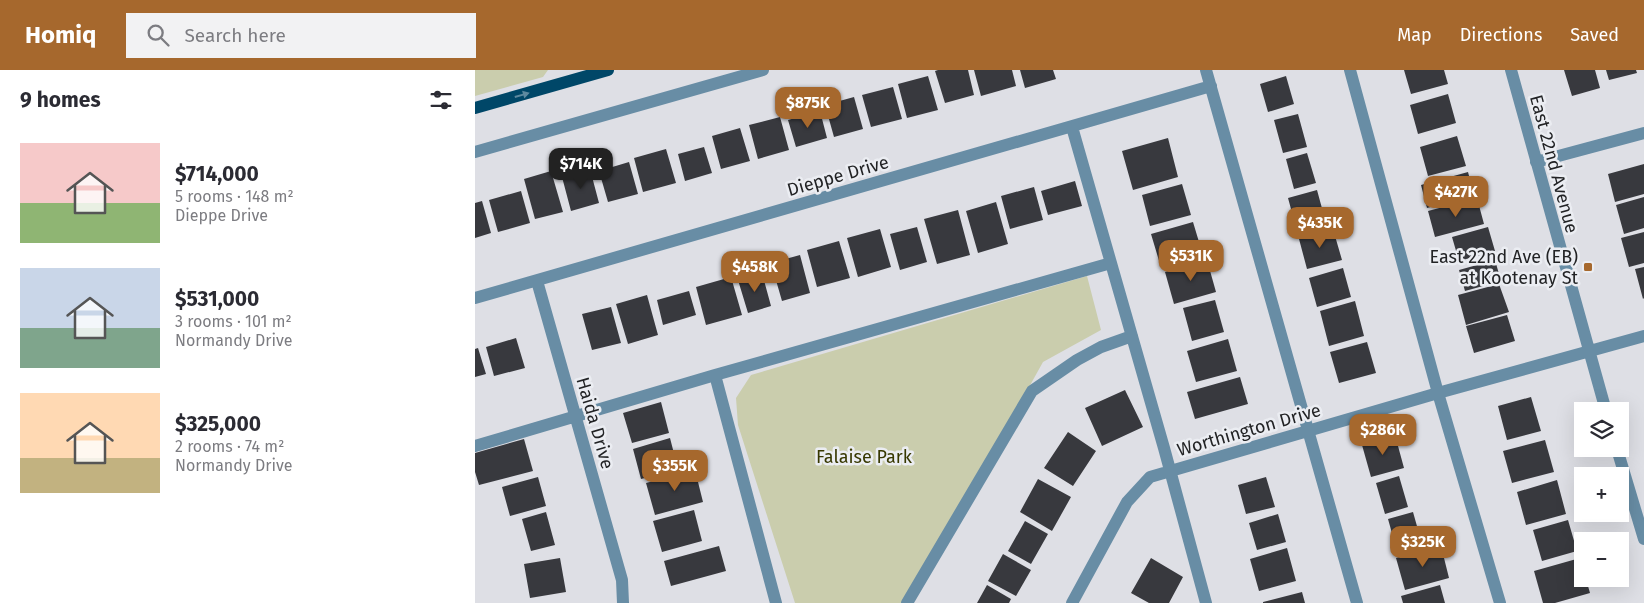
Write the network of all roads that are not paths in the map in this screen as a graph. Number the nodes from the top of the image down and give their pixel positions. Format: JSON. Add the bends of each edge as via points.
{"nodes":[{"id":1,"x":609,"y":70,"type":"edge"},
{"id":2,"x":763,"y":70,"type":"edge"},
{"id":3,"x":1206,"y":70,"type":"edge"},
{"id":4,"x":1350,"y":70,"type":"edge"},
{"id":5,"x":1511,"y":70,"type":"edge"},
{"id":6,"x":575,"y":75,"type":"edge"},
{"id":7,"x":1211,"y":86,"type":"junction"},
{"id":8,"x":475,"y":108,"type":"edge"},
{"id":9,"x":1072,"y":127,"type":"junction"},
{"id":10,"x":1644,"y":132,"type":"edge"},
{"id":11,"x":475,"y":152,"type":"edge"},
{"id":12,"x":1536,"y":162,"type":"junction"},
{"id":13,"x":1111,"y":263,"type":"junction"},
{"id":14,"x":537,"y":281,"type":"junction"},
{"id":15,"x":475,"y":298,"type":"edge"},
{"id":16,"x":1132,"y":336,"type":"junction"},
{"id":17,"x":1644,"y":336,"type":"edge"},
{"id":18,"x":1588,"y":352,"type":"junction"},
{"id":19,"x":715,"y":375,"type":"junction"},
{"id":20,"x":1438,"y":393,"type":"junction"},
{"id":21,"x":1603,"y":402,"type":"edge"},
{"id":22,"x":575,"y":417,"type":"junction"},
{"id":23,"x":1309,"y":431,"type":"junction"},
{"id":24,"x":475,"y":446,"type":"edge"},
{"id":25,"x":1619,"y":457,"type":"edge"},
{"id":26,"x":1170,"y":470,"type":"junction"},
{"id":27,"x":1644,"y":539,"type":"edge"},
{"id":28,"x":623,"y":603,"type":"edge"},
{"id":29,"x":776,"y":603,"type":"edge"},
{"id":30,"x":907,"y":603,"type":"edge"},
{"id":31,"x":1072,"y":603,"type":"edge"},
{"id":32,"x":1206,"y":603,"type":"edge"},
{"id":33,"x":1357,"y":603,"type":"edge"},
{"id":34,"x":1500,"y":603,"type":"edge"}],
"edges":[{"from":1,"to":6,"type":"main road"},
{"from":2,"to":11,"type":"street"},
{"from":3,"to":7,"type":"street"},
{"from":4,"to":20,"type":"street"},
{"from":5,"to":12,"type":"street","name":"East 22nd Avenue"},
{"from":8,"to":6,"type":"main road","one_way":true},
{"from":7,"to":9,"type":"street","name":"Dieppe Drive"},
{"from":7,"to":23,"type":"street"},
{"from":9,"to":13,"type":"street"},
{"from":9,"to":14,"type":"street","name":"Dieppe Drive"},
{"from":10,"to":12,"type":"street"},
{"from":12,"to":18,"type":"street","name":"East 22nd Avenue"},
{"from":13,"to":16,"type":"street"},
{"from":13,"to":19,"type":"street"},
{"from":14,"to":15,"type":"street","name":"Dieppe Drive"},
{"from":14,"to":22,"type":"street","name":"Haida Drive"},
{"from":16,"to":26,"type":"street"},
{"from":16,"to":30,"type":"street","via":[[1077,360],[1032,391]]},
{"from":17,"to":18,"type":"street","name":"Worthington Drive"},
{"from":18,"to":20,"type":"street","name":"Worthington Drive"},
{"from":18,"to":21,"type":"street","name":"East 22nd Avenue"},
{"from":19,"to":22,"type":"street"},
{"from":19,"to":29,"type":"street"},
{"from":20,"to":23,"type":"street","name":"Worthington Drive"},
{"from":20,"to":34,"type":"street"},
{"from":22,"to":24,"type":"street"},
{"from":22,"to":28,"type":"street","name":"Haida Drive","via":[[622,580]]},
{"from":23,"to":26,"type":"street","name":"Worthington Drive"},
{"from":23,"to":33,"type":"street"},
{"from":25,"to":27,"type":"street"},
{"from":26,"to":31,"type":"street","name":"Worthington Drive","via":[[1151,478],[1127,502]]},
{"from":26,"to":32,"type":"street"}]}
